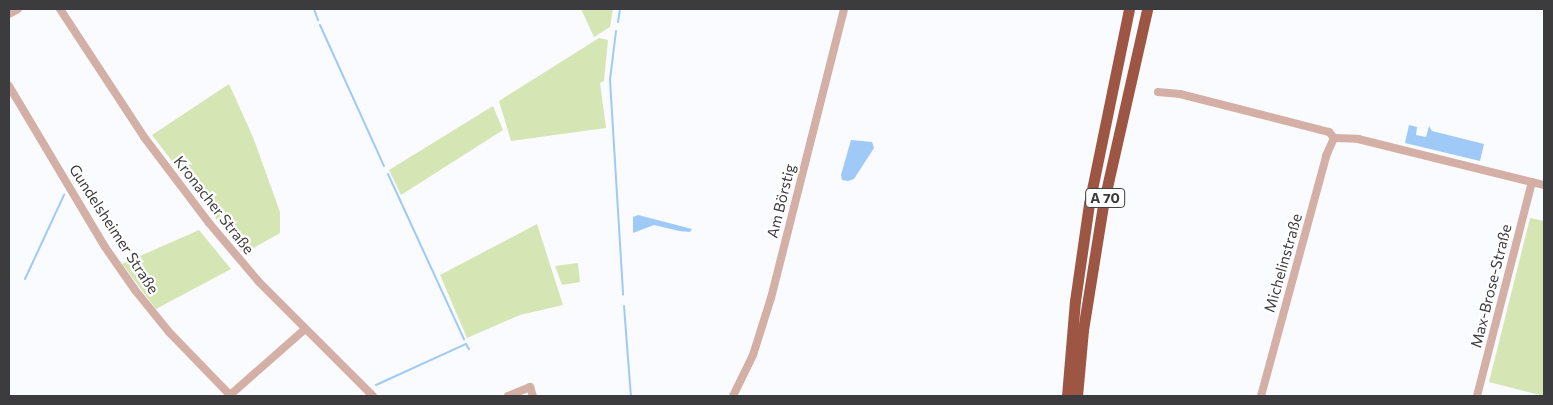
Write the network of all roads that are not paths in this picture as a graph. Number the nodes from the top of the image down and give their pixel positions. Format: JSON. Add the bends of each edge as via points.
{"nodes":[{"id":1,"x":18,"y":9,"type":"edge"},
{"id":2,"x":60,"y":9,"type":"edge"},
{"id":3,"x":844,"y":9,"type":"edge"},
{"id":4,"x":1129,"y":9,"type":"edge"},
{"id":5,"x":1147,"y":9,"type":"edge"},
{"id":6,"x":9,"y":14,"type":"edge"},
{"id":7,"x":9,"y":86,"type":"edge"},
{"id":8,"x":1158,"y":92,"type":"dead end"},
{"id":9,"x":1334,"y":138,"type":"junction"},
{"id":10,"x":1532,"y":182,"type":"junction"},
{"id":11,"x":1544,"y":185,"type":"edge"},
{"id":12,"x":305,"y":329,"type":"junction"},
{"id":13,"x":230,"y":396,"type":"edge"},
{"id":14,"x":373,"y":396,"type":"edge"},
{"id":15,"x":508,"y":396,"type":"edge"},
{"id":16,"x":533,"y":396,"type":"edge"},
{"id":17,"x":733,"y":396,"type":"edge"},
{"id":18,"x":1067,"y":396,"type":"edge"},
{"id":19,"x":1077,"y":396,"type":"edge"},
{"id":20,"x":1261,"y":396,"type":"edge"},
{"id":21,"x":1477,"y":396,"type":"edge"}],
"edges":[{"from":1,"to":6,"type":"street"},
{"from":2,"to":12,"type":"street","name":"Kronacher Straße","via":[[175,180],[240,260]]},
{"from":3,"to":17,"type":"street","name":"Am Börstig","via":[[768,310],[753,355]]},
{"from":4,"to":18,"type":"highway","number":"A 70","via":[[1089,204],[1075,301]]},
{"from":5,"to":19,"type":"highway","number":"A 70","via":[[1103,205],[1084,322]]},
{"from":7,"to":13,"type":"street","name":"Gundelsheimer Straße","via":[[135,290],[169,332]]},
{"from":8,"to":9,"type":"street","via":[[1180,94],[1329,132]]},
{"from":9,"to":10,"type":"street","via":[[1358,139]]},
{"from":9,"to":20,"type":"street","name":"Michelinstraße","via":[[1326,156]]},
{"from":10,"to":11,"type":"street"},
{"from":10,"to":21,"type":"street","name":"Max-Brose-Straße"},
{"from":12,"to":13,"type":"street"},
{"from":12,"to":14,"type":"street","name":"Kronacher Straße"},
{"from":15,"to":16,"type":"street","via":[[530,387]]}]}
